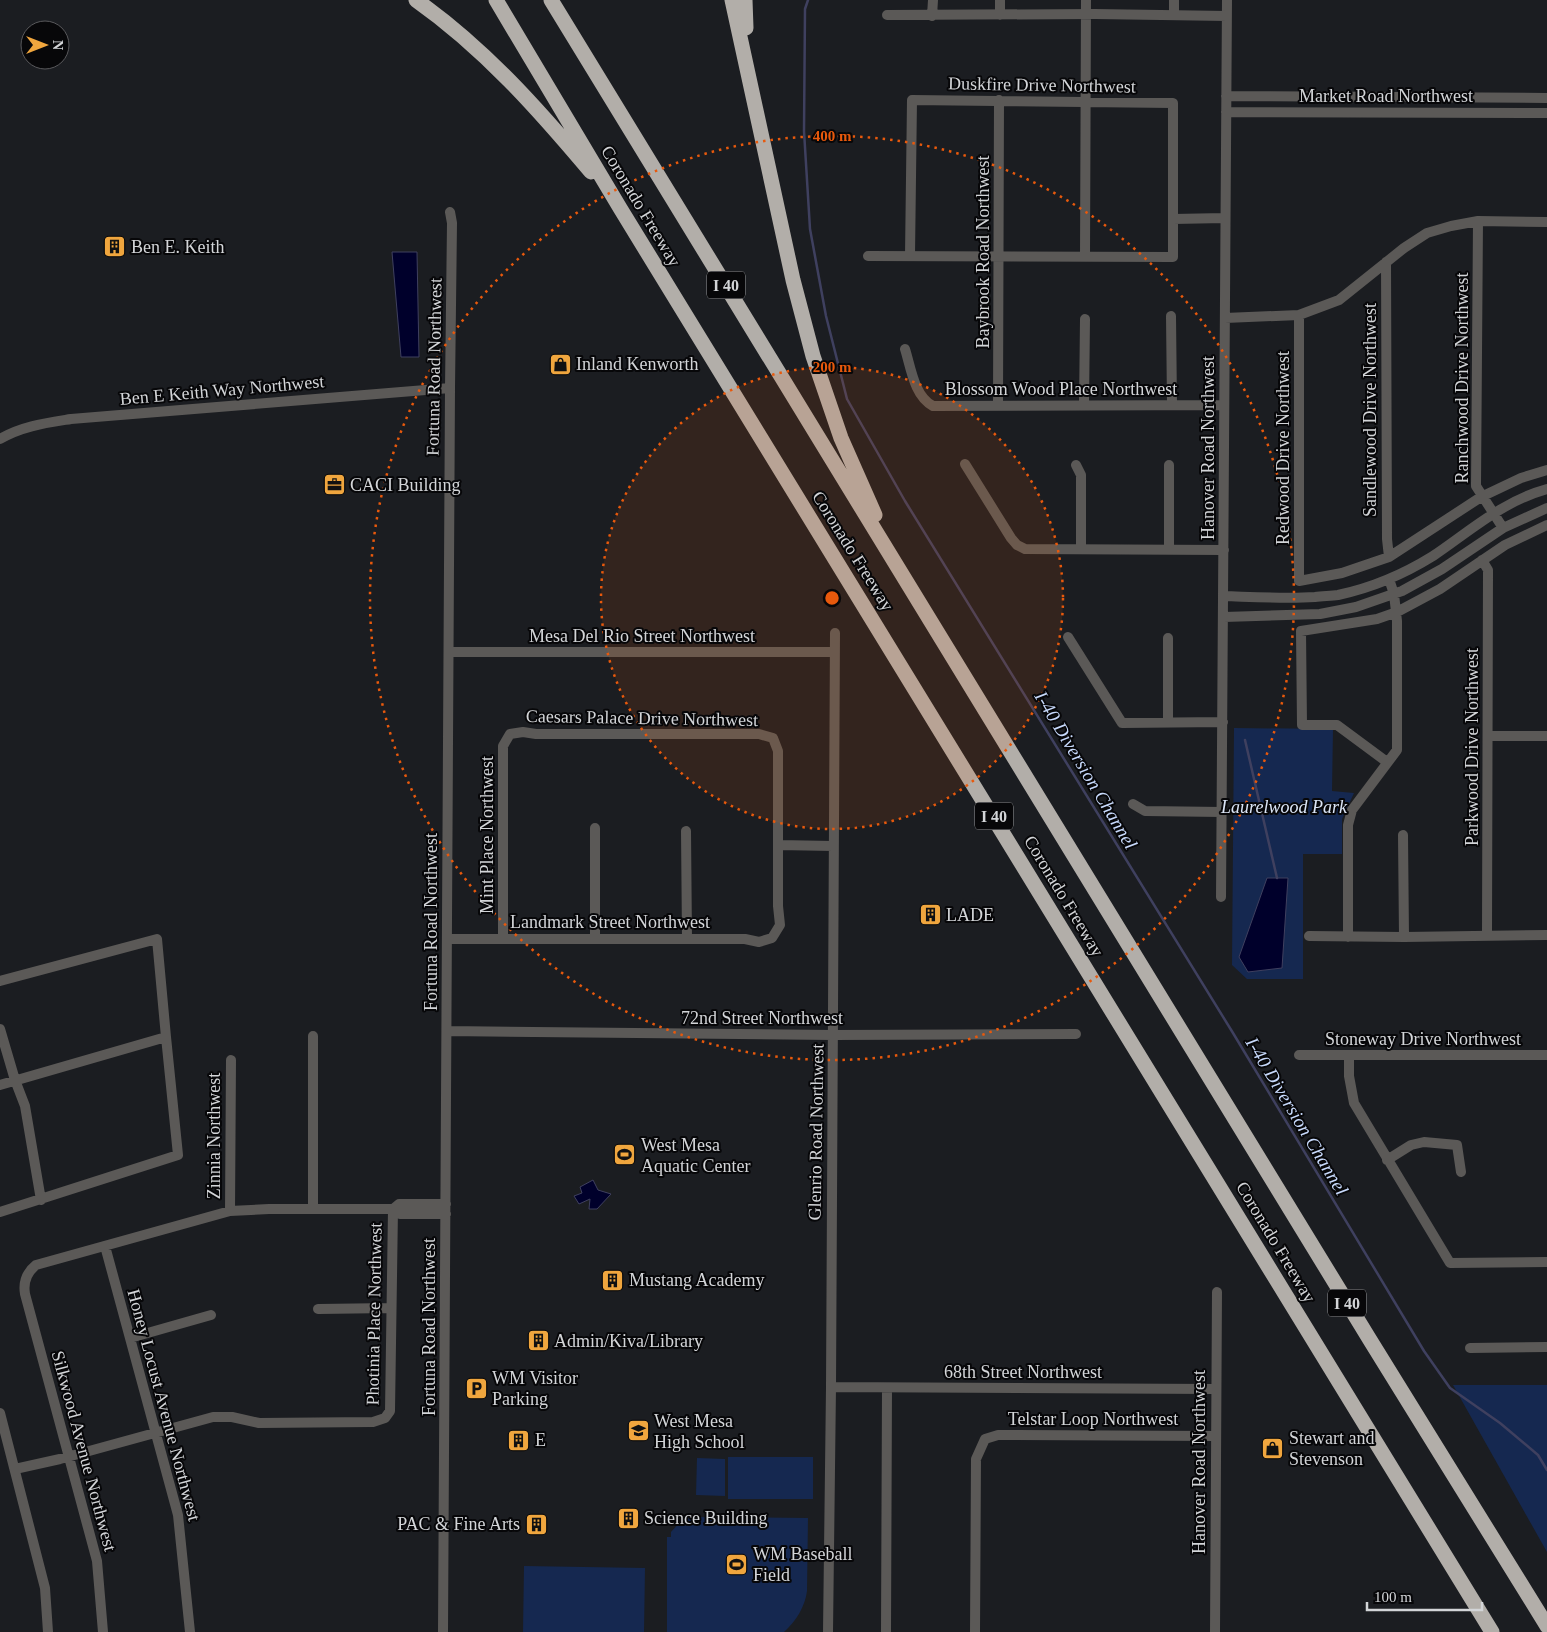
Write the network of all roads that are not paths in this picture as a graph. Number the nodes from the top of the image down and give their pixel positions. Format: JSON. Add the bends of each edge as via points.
{"nodes":[{"id":1,"x":416,"y":0,"type":"edge"},
{"id":2,"x":496,"y":0,"type":"edge"},
{"id":3,"x":551,"y":0,"type":"edge"},
{"id":4,"x":732,"y":0,"type":"edge"},
{"id":5,"x":745,"y":0,"type":"edge"},
{"id":6,"x":933,"y":0,"type":"edge"},
{"id":7,"x":1000,"y":0,"type":"edge"},
{"id":8,"x":1086,"y":0,"type":"edge"},
{"id":9,"x":1174,"y":0,"type":"edge"},
{"id":10,"x":1227,"y":0,"type":"edge"},
{"id":11,"x":1086,"y":14,"type":"junction"},
{"id":12,"x":887,"y":15,"type":"dead end"},
{"id":13,"x":1000,"y":15,"type":"junction"},
{"id":14,"x":1174,"y":15,"type":"junction"},
{"id":15,"x":932,"y":16,"type":"junction"},
{"id":16,"x":1227,"y":16,"type":"junction"},
{"id":17,"x":1226,"y":96,"type":"junction"},
{"id":18,"x":1547,"y":98,"type":"edge"},
{"id":19,"x":1000,"y":100,"type":"junction"},
{"id":20,"x":1086,"y":101,"type":"junction"},
{"id":21,"x":1226,"y":112,"type":"junction"},
{"id":22,"x":1547,"y":113,"type":"edge"},
{"id":23,"x":757,"y":114,"type":"junction"},
{"id":24,"x":620,"y":208,"type":"junction"},
{"id":25,"x":450,"y":212,"type":"dead end"},
{"id":26,"x":1225,"y":218,"type":"junction"},
{"id":27,"x":1173,"y":219,"type":"junction"},
{"id":28,"x":1478,"y":221,"type":"junction"},
{"id":29,"x":1547,"y":222,"type":"edge"},
{"id":30,"x":868,"y":256,"type":"dead end"},
{"id":31,"x":910,"y":256,"type":"junction"},
{"id":32,"x":998,"y":256,"type":"junction"},
{"id":33,"x":1084,"y":256,"type":"junction"},
{"id":34,"x":1386,"y":262,"type":"junction"},
{"id":35,"x":1299,"y":315,"type":"junction"},
{"id":36,"x":1171,"y":316,"type":"dead end"},
{"id":37,"x":1224,"y":318,"type":"junction"},
{"id":38,"x":1085,"y":319,"type":"dead end"},
{"id":39,"x":905,"y":349,"type":"dead end"},
{"id":40,"x":450,"y":388,"type":"junction"},
{"id":41,"x":998,"y":405,"type":"junction"},
{"id":42,"x":1084,"y":405,"type":"junction"},
{"id":43,"x":1172,"y":405,"type":"junction"},
{"id":44,"x":1224,"y":405,"type":"junction"},
{"id":45,"x":0,"y":439,"type":"edge"},
{"id":46,"x":965,"y":464,"type":"dead end"},
{"id":47,"x":1076,"y":465,"type":"dead end"},
{"id":48,"x":1169,"y":465,"type":"dead end"},
{"id":49,"x":1547,"y":470,"type":"edge"},
{"id":50,"x":1547,"y":489,"type":"edge"},
{"id":51,"x":1481,"y":496,"type":"junction"},
{"id":52,"x":1547,"y":508,"type":"edge"},
{"id":53,"x":1493,"y":513,"type":"junction"},
{"id":54,"x":1547,"y":525,"type":"edge"},
{"id":55,"x":1503,"y":528,"type":"junction"},
{"id":56,"x":1082,"y":549,"type":"junction"},
{"id":57,"x":1169,"y":550,"type":"junction"},
{"id":58,"x":1224,"y":550,"type":"junction"},
{"id":59,"x":1389,"y":557,"type":"junction"},
{"id":60,"x":1482,"y":560,"type":"junction"},
{"id":61,"x":900,"y":571,"type":"junction"},
{"id":62,"x":1389,"y":579,"type":"junction"},
{"id":63,"x":1394,"y":594,"type":"junction"},
{"id":64,"x":1224,"y":596,"type":"junction"},
{"id":65,"x":1397,"y":612,"type":"junction"},
{"id":66,"x":1224,"y":617,"type":"junction"},
{"id":67,"x":835,"y":633,"type":"dead end"},
{"id":68,"x":1068,"y":636,"type":"dead end"},
{"id":69,"x":1168,"y":638,"type":"dead end"},
{"id":70,"x":449,"y":652,"type":"junction"},
{"id":71,"x":835,"y":652,"type":"junction"},
{"id":72,"x":1168,"y":722,"type":"junction"},
{"id":73,"x":1223,"y":722,"type":"junction"},
{"id":74,"x":510,"y":734,"type":"joint"},
{"id":75,"x":1488,"y":736,"type":"junction"},
{"id":76,"x":1547,"y":736,"type":"edge"},
{"id":77,"x":1387,"y":762,"type":"junction"},
{"id":78,"x":1133,"y":804,"type":"dead end"},
{"id":79,"x":1222,"y":812,"type":"junction"},
{"id":80,"x":595,"y":828,"type":"dead end"},
{"id":81,"x":686,"y":831,"type":"dead end"},
{"id":82,"x":1403,"y":835,"type":"dead end"},
{"id":83,"x":778,"y":845,"type":"junction"},
{"id":84,"x":833,"y":846,"type":"junction"},
{"id":85,"x":1221,"y":897,"type":"dead end"},
{"id":86,"x":1487,"y":935,"type":"junction"},
{"id":87,"x":1547,"y":935,"type":"edge"},
{"id":88,"x":1309,"y":936,"type":"dead end"},
{"id":89,"x":1348,"y":937,"type":"junction"},
{"id":90,"x":1404,"y":937,"type":"junction"},
{"id":91,"x":594,"y":938,"type":"junction"},
{"id":92,"x":447,"y":939,"type":"junction"},
{"id":93,"x":503,"y":939,"type":"junction"},
{"id":94,"x":686,"y":939,"type":"junction"},
{"id":95,"x":0,"y":982,"type":"edge"},
{"id":96,"x":0,"y":1029,"type":"edge"},
{"id":97,"x":447,"y":1031,"type":"junction"},
{"id":98,"x":833,"y":1034,"type":"junction"},
{"id":99,"x":1076,"y":1034,"type":"dead end"},
{"id":100,"x":314,"y":1036,"type":"dead end"},
{"id":101,"x":166,"y":1038,"type":"junction"},
{"id":102,"x":1349,"y":1054,"type":"junction"},
{"id":103,"x":1299,"y":1055,"type":"dead end"},
{"id":104,"x":1547,"y":1055,"type":"edge"},
{"id":105,"x":231,"y":1060,"type":"dead end"},
{"id":106,"x":15,"y":1080,"type":"junction"},
{"id":107,"x":0,"y":1085,"type":"edge"},
{"id":108,"x":1387,"y":1160,"type":"junction"},
{"id":109,"x":1461,"y":1172,"type":"dead end"},
{"id":110,"x":41,"y":1200,"type":"junction"},
{"id":111,"x":314,"y":1209,"type":"junction"},
{"id":112,"x":393,"y":1209,"type":"junction"},
{"id":113,"x":446,"y":1209,"type":"junction"},
{"id":114,"x":0,"y":1212,"type":"edge"},
{"id":115,"x":230,"y":1212,"type":"junction"},
{"id":116,"x":105,"y":1246,"type":"junction"},
{"id":117,"x":1547,"y":1262,"type":"edge"},
{"id":118,"x":1217,"y":1292,"type":"dead end"},
{"id":119,"x":391,"y":1308,"type":"junction"},
{"id":120,"x":318,"y":1309,"type":"dead end"},
{"id":121,"x":211,"y":1315,"type":"dead end"},
{"id":122,"x":130,"y":1338,"type":"junction"},
{"id":123,"x":1547,"y":1347,"type":"edge"},
{"id":124,"x":1470,"y":1348,"type":"dead end"},
{"id":125,"x":831,"y":1387,"type":"junction"},
{"id":126,"x":887,"y":1388,"type":"junction"},
{"id":127,"x":1215,"y":1389,"type":"junction"},
{"id":128,"x":0,"y":1413,"type":"edge"},
{"id":129,"x":155,"y":1432,"type":"junction"},
{"id":130,"x":1215,"y":1436,"type":"junction"},
{"id":131,"x":69,"y":1456,"type":"junction"},
{"id":132,"x":15,"y":1469,"type":"junction"},
{"id":133,"x":1547,"y":1626,"type":"edge"},
{"id":134,"x":48,"y":1632,"type":"edge"},
{"id":135,"x":103,"y":1632,"type":"edge"},
{"id":136,"x":190,"y":1632,"type":"edge"},
{"id":137,"x":443,"y":1632,"type":"edge"},
{"id":138,"x":828,"y":1632,"type":"edge"},
{"id":139,"x":886,"y":1632,"type":"edge"},
{"id":140,"x":975,"y":1632,"type":"edge"},
{"id":141,"x":1215,"y":1632,"type":"edge"},
{"id":142,"x":1492,"y":1632,"type":"edge"}],
"edges":[{"from":1,"to":24,"type":"highway","via":[[468,42],[530,101]]},
{"from":2,"to":24,"type":"highway","name":"Coronado Freeway","number":"I 40"},
{"from":3,"to":61,"type":"highway","name":"Coronado Freeway","number":"I 40"},
{"from":4,"to":23,"type":"highway"},
{"from":5,"to":23,"type":"highway"},
{"from":6,"to":15,"type":"street"},
{"from":7,"to":13,"type":"street"},
{"from":8,"to":11,"type":"street"},
{"from":9,"to":14,"type":"street"},
{"from":10,"to":16,"type":"street","name":"Hanover Road Northwest"},
{"from":11,"to":13,"type":"street"},
{"from":11,"to":14,"type":"street"},
{"from":11,"to":20,"type":"street"},
{"from":12,"to":15,"type":"street"},
{"from":13,"to":15,"type":"street"},
{"from":14,"to":16,"type":"street"},
{"from":16,"to":17,"type":"street","name":"Hanover Road Northwest"},
{"from":17,"to":18,"type":"street","name":"Market Road Northwest"},
{"from":17,"to":21,"type":"street","name":"Hanover Road Northwest"},
{"from":19,"to":20,"type":"street","name":"Duskfire Drive Northwest"},
{"from":19,"to":31,"type":"street","name":"Duskfire Drive Northwest","via":[[912,100]]},
{"from":19,"to":32,"type":"street","name":"Baybrook Road Northwest"},
{"from":20,"to":27,"type":"street","name":"Duskfire Drive Northwest","via":[[1173,103]]},
{"from":20,"to":33,"type":"street"},
{"from":21,"to":22,"type":"street","name":"Market Road Northwest"},
{"from":21,"to":26,"type":"street","name":"Hanover Road Northwest"},
{"from":23,"to":61,"type":"highway","via":[[813,356],[841,438]]},
{"from":24,"to":142,"type":"highway","name":"Coronado Freeway","number":"I 40"},
{"from":25,"to":40,"type":"street","name":"Fortuna Road Northwest"},
{"from":26,"to":27,"type":"street"},
{"from":26,"to":37,"type":"street","name":"Hanover Road Northwest"},
{"from":27,"to":33,"type":"street","via":[[1172,257]]},
{"from":28,"to":29,"type":"street"},
{"from":28,"to":34,"type":"street","via":[[1427,233]]},
{"from":28,"to":51,"type":"street","name":"Ranchwood Drive Northwest","via":[[1476,486]]},
{"from":30,"to":31,"type":"street"},
{"from":31,"to":32,"type":"street"},
{"from":32,"to":33,"type":"street"},
{"from":32,"to":41,"type":"street","name":"Baybrook Road Northwest"},
{"from":34,"to":35,"type":"street","via":[[1339,300]]},
{"from":34,"to":59,"type":"street","name":"Sandlewood Drive Northwest"},
{"from":35,"to":37,"type":"street"},
{"from":35,"to":59,"type":"street","name":"Redwood Drive Northwest","via":[[1299,581],[1342,573]]},
{"from":36,"to":43,"type":"street"},
{"from":37,"to":44,"type":"street","name":"Hanover Road Northwest"},
{"from":38,"to":42,"type":"street"},
{"from":39,"to":41,"type":"street","name":"Blossom Wood Place Northwest","via":[[920,395],[926,402],[933,406]]},
{"from":40,"to":45,"type":"street","name":"Ben E Keith Way Northwest","via":[[71,419],[33,425]]},
{"from":40,"to":70,"type":"street","name":"Fortuna Road Northwest"},
{"from":41,"to":42,"type":"street","name":"Blossom Wood Place Northwest"},
{"from":42,"to":43,"type":"street","name":"Blossom Wood Place Northwest"},
{"from":43,"to":44,"type":"street","name":"Blossom Wood Place Northwest"},
{"from":44,"to":58,"type":"street","name":"Hanover Road Northwest"},
{"from":46,"to":56,"type":"street","via":[[1017,545],[1025,549]]},
{"from":47,"to":56,"type":"street","via":[[1081,475]]},
{"from":48,"to":57,"type":"street"},
{"from":49,"to":51,"type":"street"},
{"from":50,"to":53,"type":"street","via":[[1528,494]]},
{"from":51,"to":53,"type":"street","name":"Ranchwood Drive Northwest"},
{"from":51,"to":59,"type":"street"},
{"from":52,"to":55,"type":"street"},
{"from":53,"to":55,"type":"street","name":"Ranchwood Drive Northwest"},
{"from":53,"to":62,"type":"street","via":[[1434,555]]},
{"from":54,"to":60,"type":"street"},
{"from":55,"to":63,"type":"street","via":[[1442,570]]},
{"from":56,"to":57,"type":"street"},
{"from":57,"to":58,"type":"street"},
{"from":58,"to":64,"type":"street","name":"Hanover Road Northwest"},
{"from":60,"to":65,"type":"street","via":[[1440,589]]},
{"from":60,"to":75,"type":"street","name":"Parkwood Drive Northwest","via":[[1488,570]]},
{"from":61,"to":133,"type":"highway","name":"Coronado Freeway","number":"I 40"},
{"from":62,"to":63,"type":"street"},
{"from":62,"to":64,"type":"street","via":[[1337,595],[1289,598]]},
{"from":63,"to":65,"type":"street"},
{"from":63,"to":66,"type":"street","via":[[1320,614]]},
{"from":64,"to":66,"type":"street","name":"Hanover Road Northwest"},
{"from":65,"to":77,"type":"street","via":[[1397,750]]},
{"from":65,"to":77,"type":"street","via":[[1377,619],[1301,631],[1302,725],[1337,725]]},
{"from":66,"to":73,"type":"street","name":"Hanover Road Northwest"},
{"from":67,"to":71,"type":"street","name":"Glenrio Road Northwest"},
{"from":68,"to":72,"type":"street","via":[[1122,723]]},
{"from":69,"to":72,"type":"street"},
{"from":70,"to":71,"type":"street","name":"Mesa Del Rio Street Northwest"},
{"from":70,"to":92,"type":"street","name":"Fortuna Road Northwest"},
{"from":71,"to":84,"type":"street","name":"Glenrio Road Northwest"},
{"from":72,"to":73,"type":"street"},
{"from":73,"to":79,"type":"street","name":"Hanover Road Northwest"},
{"from":74,"to":83,"type":"street","name":"Caesars Palace Drive Northwest","via":[[759,734],[773,738],[778,751]]},
{"from":74,"to":93,"type":"street","name":"Mint Place Northwest","via":[[503,746]]},
{"from":75,"to":76,"type":"street"},
{"from":75,"to":86,"type":"street","name":"Parkwood Drive Northwest"},
{"from":77,"to":89,"type":"street","via":[[1352,810],[1348,825]]},
{"from":78,"to":79,"type":"street","via":[[1145,811]]},
{"from":79,"to":85,"type":"street","name":"Hanover Road Northwest"},
{"from":80,"to":91,"type":"street"},
{"from":81,"to":94,"type":"street"},
{"from":82,"to":90,"type":"street"},
{"from":83,"to":84,"type":"street"},
{"from":83,"to":94,"type":"street","name":"Landmark Street Northwest","via":[[780,926],[772,938],[759,942]]},
{"from":84,"to":98,"type":"street","name":"Glenrio Road Northwest"},
{"from":86,"to":87,"type":"street"},
{"from":86,"to":90,"type":"street"},
{"from":88,"to":89,"type":"street"},
{"from":89,"to":90,"type":"street"},
{"from":91,"to":93,"type":"street","name":"Landmark Street Northwest"},
{"from":91,"to":94,"type":"street","name":"Landmark Street Northwest"},
{"from":92,"to":93,"type":"street","name":"Landmark Street Northwest"},
{"from":92,"to":97,"type":"street","name":"Fortuna Road Northwest"},
{"from":95,"to":101,"type":"street","via":[[157,939]]},
{"from":96,"to":106,"type":"street"},
{"from":97,"to":98,"type":"street","name":"72nd Street Northwest"},
{"from":97,"to":113,"type":"street","name":"Fortuna Road Northwest"},
{"from":98,"to":99,"type":"street","name":"72nd Street Northwest"},
{"from":98,"to":125,"type":"street","name":"Glenrio Road Northwest"},
{"from":100,"to":111,"type":"street"},
{"from":101,"to":106,"type":"street"},
{"from":101,"to":110,"type":"street","via":[[178,1156]]},
{"from":102,"to":103,"type":"street","name":"Stoneway Drive Northwest"},
{"from":102,"to":104,"type":"street","name":"Stoneway Drive Northwest"},
{"from":102,"to":108,"type":"street","via":[[1354,1103]]},
{"from":105,"to":115,"type":"street","name":"Zinnia Northwest"},
{"from":106,"to":107,"type":"street"},
{"from":106,"to":110,"type":"street","via":[[25,1106]]},
{"from":108,"to":109,"type":"street","via":[[1411,1145],[1424,1142],[1457,1145]]},
{"from":108,"to":117,"type":"street","via":[[1450,1264]]},
{"from":110,"to":114,"type":"street"},
{"from":111,"to":112,"type":"street"},
{"from":111,"to":115,"type":"street"},
{"from":112,"to":113,"type":"street","via":[[399,1204]]},
{"from":112,"to":119,"type":"street","name":"Photinia Place Northwest"},
{"from":113,"to":137,"type":"street","name":"Fortuna Road Northwest"},
{"from":115,"to":116,"type":"street"},
{"from":116,"to":122,"type":"street","name":"Honey Locust Avenue Northwest"},
{"from":116,"to":131,"type":"street","name":"Silkwood Avenue Northwest","via":[[36,1266],[25,1279],[25,1294]]},
{"from":118,"to":127,"type":"street","name":"Hanover Road Northwest"},
{"from":119,"to":120,"type":"street"},
{"from":119,"to":129,"type":"street","name":"Photinia Place Northwest","via":[[390,1411],[385,1418],[373,1422],[260,1423],[213,1417]]},
{"from":121,"to":122,"type":"street"},
{"from":122,"to":129,"type":"street","name":"Honey Locust Avenue Northwest"},
{"from":123,"to":124,"type":"street"},
{"from":125,"to":126,"type":"street","name":"68th Street Northwest"},
{"from":125,"to":138,"type":"street","name":"Glenrio Road Northwest"},
{"from":126,"to":127,"type":"street","name":"68th Street Northwest"},
{"from":126,"to":139,"type":"street"},
{"from":127,"to":130,"type":"street","name":"Hanover Road Northwest"},
{"from":128,"to":132,"type":"street"},
{"from":129,"to":131,"type":"street"},
{"from":129,"to":136,"type":"street","name":"Honey Locust Avenue Northwest","via":[[178,1515]]},
{"from":130,"to":140,"type":"street","name":"Telstar Loop Northwest","via":[[998,1435],[985,1439],[976,1459]]},
{"from":130,"to":141,"type":"street","name":"Hanover Road Northwest"},
{"from":131,"to":132,"type":"street"},
{"from":131,"to":135,"type":"street","name":"Silkwood Avenue Northwest","via":[[97,1561]]},
{"from":132,"to":134,"type":"street","via":[[45,1588]]}]}
